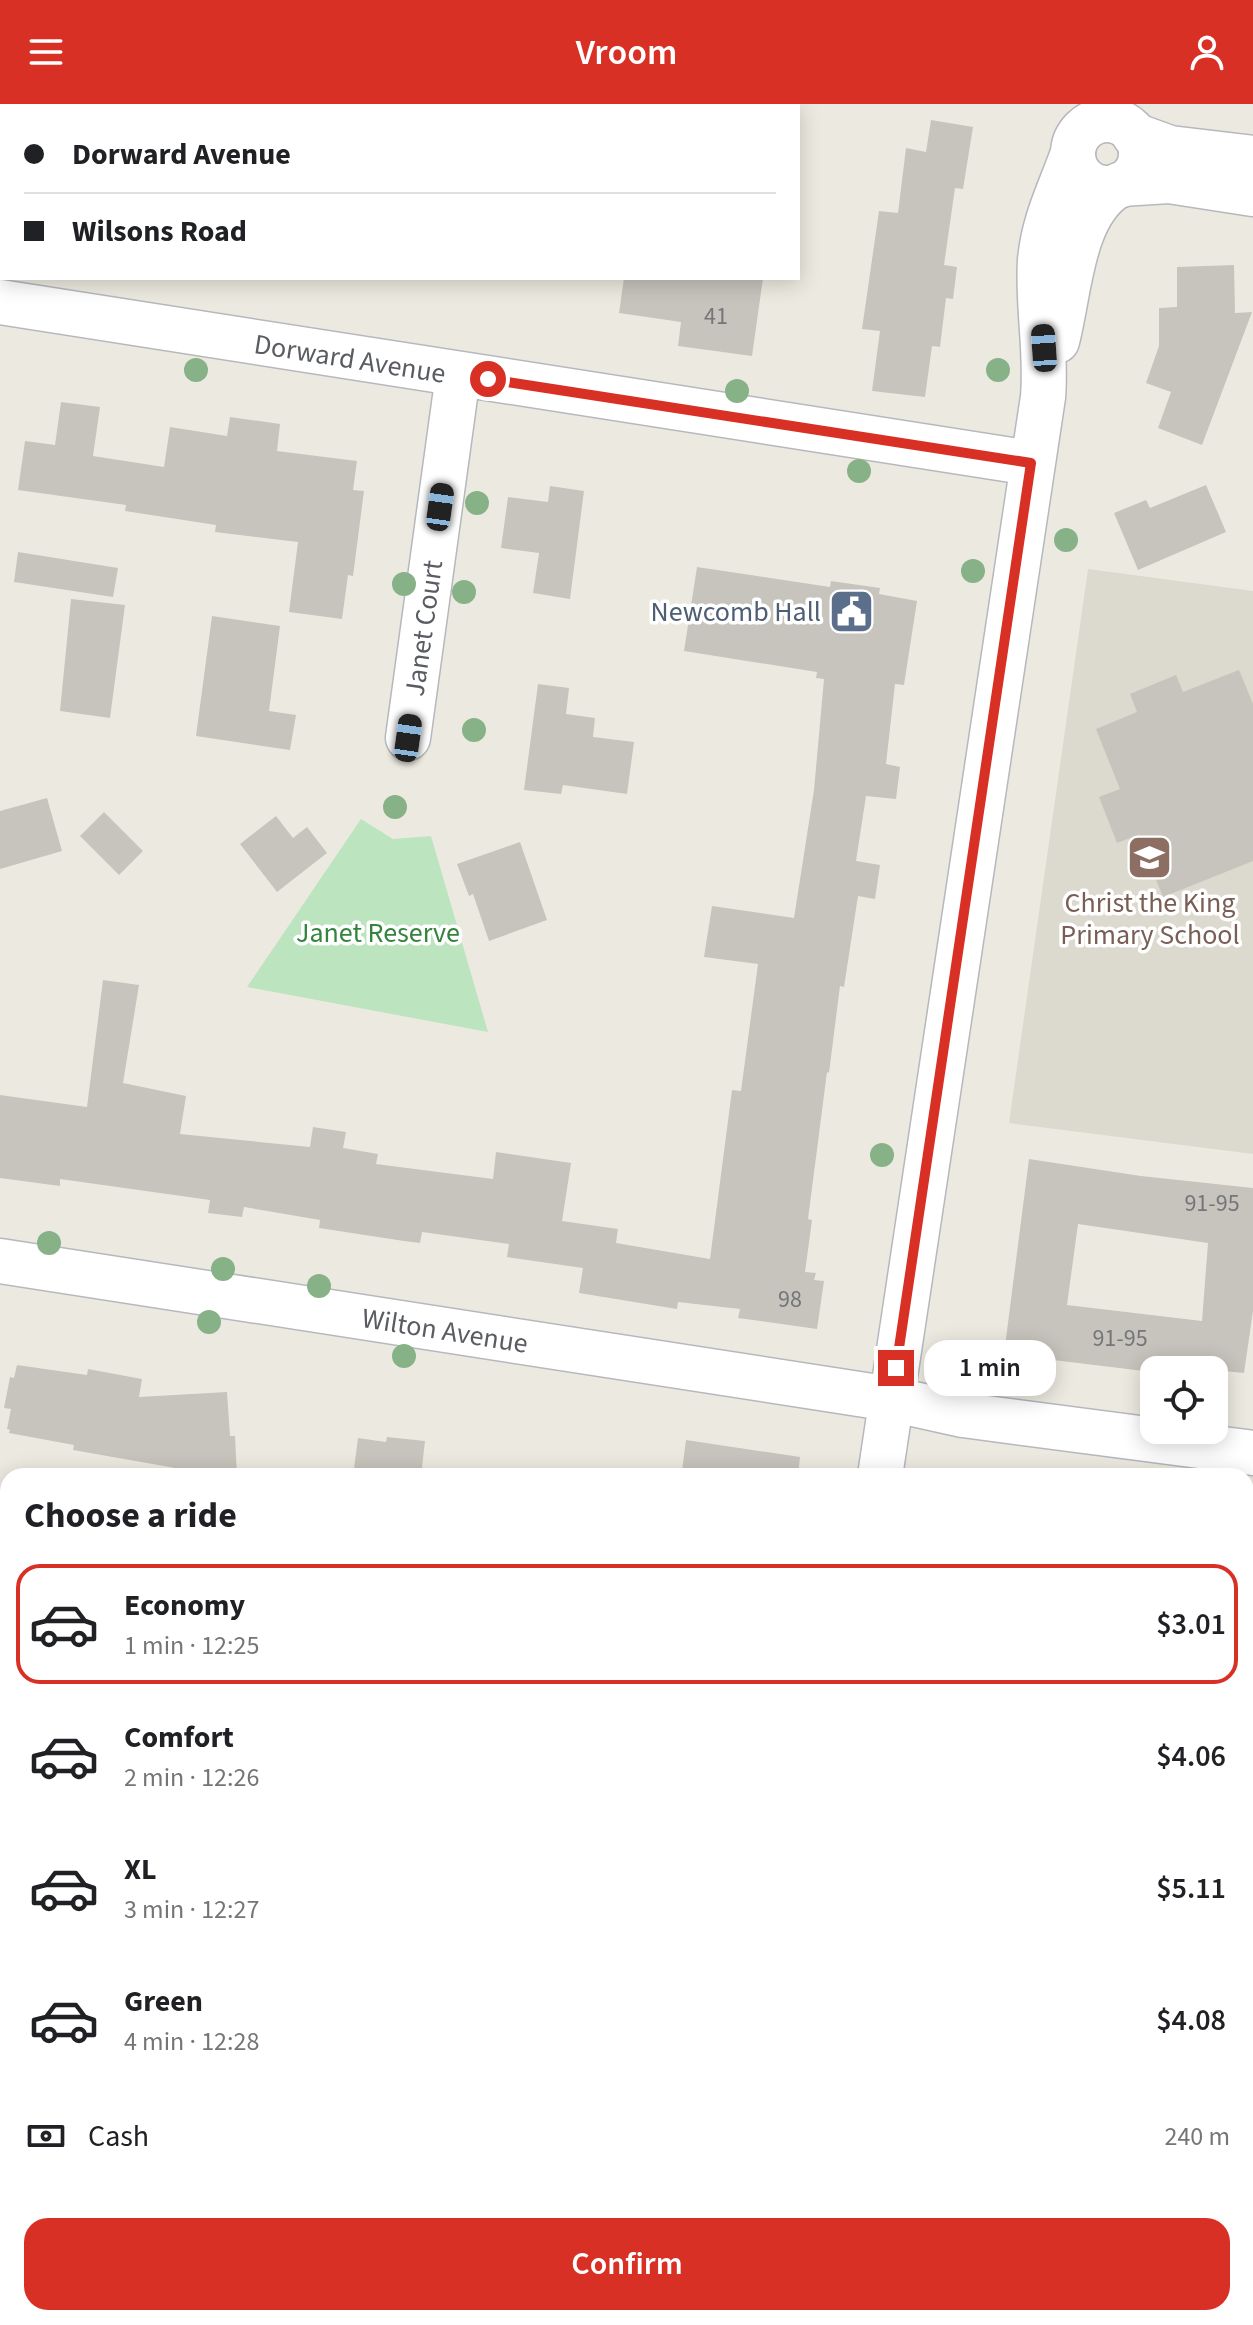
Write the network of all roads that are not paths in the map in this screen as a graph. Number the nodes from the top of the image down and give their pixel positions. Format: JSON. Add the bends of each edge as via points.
{"nodes":[{"id":1,"x":1074,"y":104,"type":"edge"},
{"id":2,"x":1127,"y":122,"type":"edge"},
{"id":3,"x":1073,"y":151,"type":"junction"},
{"id":4,"x":1253,"y":158,"type":"edge"},
{"id":5,"x":1119,"y":185,"type":"junction"},
{"id":6,"x":1253,"y":194,"type":"edge"},
{"id":7,"x":0,"y":302,"type":"edge"},
{"id":8,"x":458,"y":375,"type":"junction"},
{"id":9,"x":1043,"y":397,"type":"junction"},
{"id":10,"x":1031,"y":463,"type":"junction"},
{"id":11,"x":408,"y":738,"type":"dead end"},
{"id":12,"x":0,"y":1261,"type":"edge"},
{"id":13,"x":891,"y":1399,"type":"junction"},
{"id":14,"x":1253,"y":1453,"type":"edge"},
{"id":15,"x":881,"y":1468,"type":"edge"}],
"edges":[{"from":1,"to":3,"type":"street"},
{"from":2,"to":3,"type":"street","via":[[1094,123],[1080,133]]},
{"from":2,"to":4,"type":"street","via":[[1170,148]]},
{"from":2,"to":5,"type":"street","via":[[1141,153],[1136,171]]},
{"from":3,"to":5,"type":"street","via":[[1083,178],[1099,187]]},
{"from":3,"to":9,"type":"street","via":[[1054,195],[1042,245]]},
{"from":5,"to":6,"type":"street","via":[[1169,181]]},
{"from":5,"to":9,"type":"street","via":[[1092,211],[1080,240]]},
{"from":7,"to":8,"type":"street","name":"Dorward Avenue"},
{"from":8,"to":10,"type":"street","name":"Dorward Avenue"},
{"from":8,"to":11,"type":"street","name":"Janet Court"},
{"from":9,"to":10,"type":"street"},
{"from":10,"to":13,"type":"street"},
{"from":12,"to":13,"type":"street","name":"Wilton Avenue"},
{"from":13,"to":14,"type":"street","name":"Wilton Avenue","via":[[963,1415]]},
{"from":13,"to":15,"type":"street"}]}
